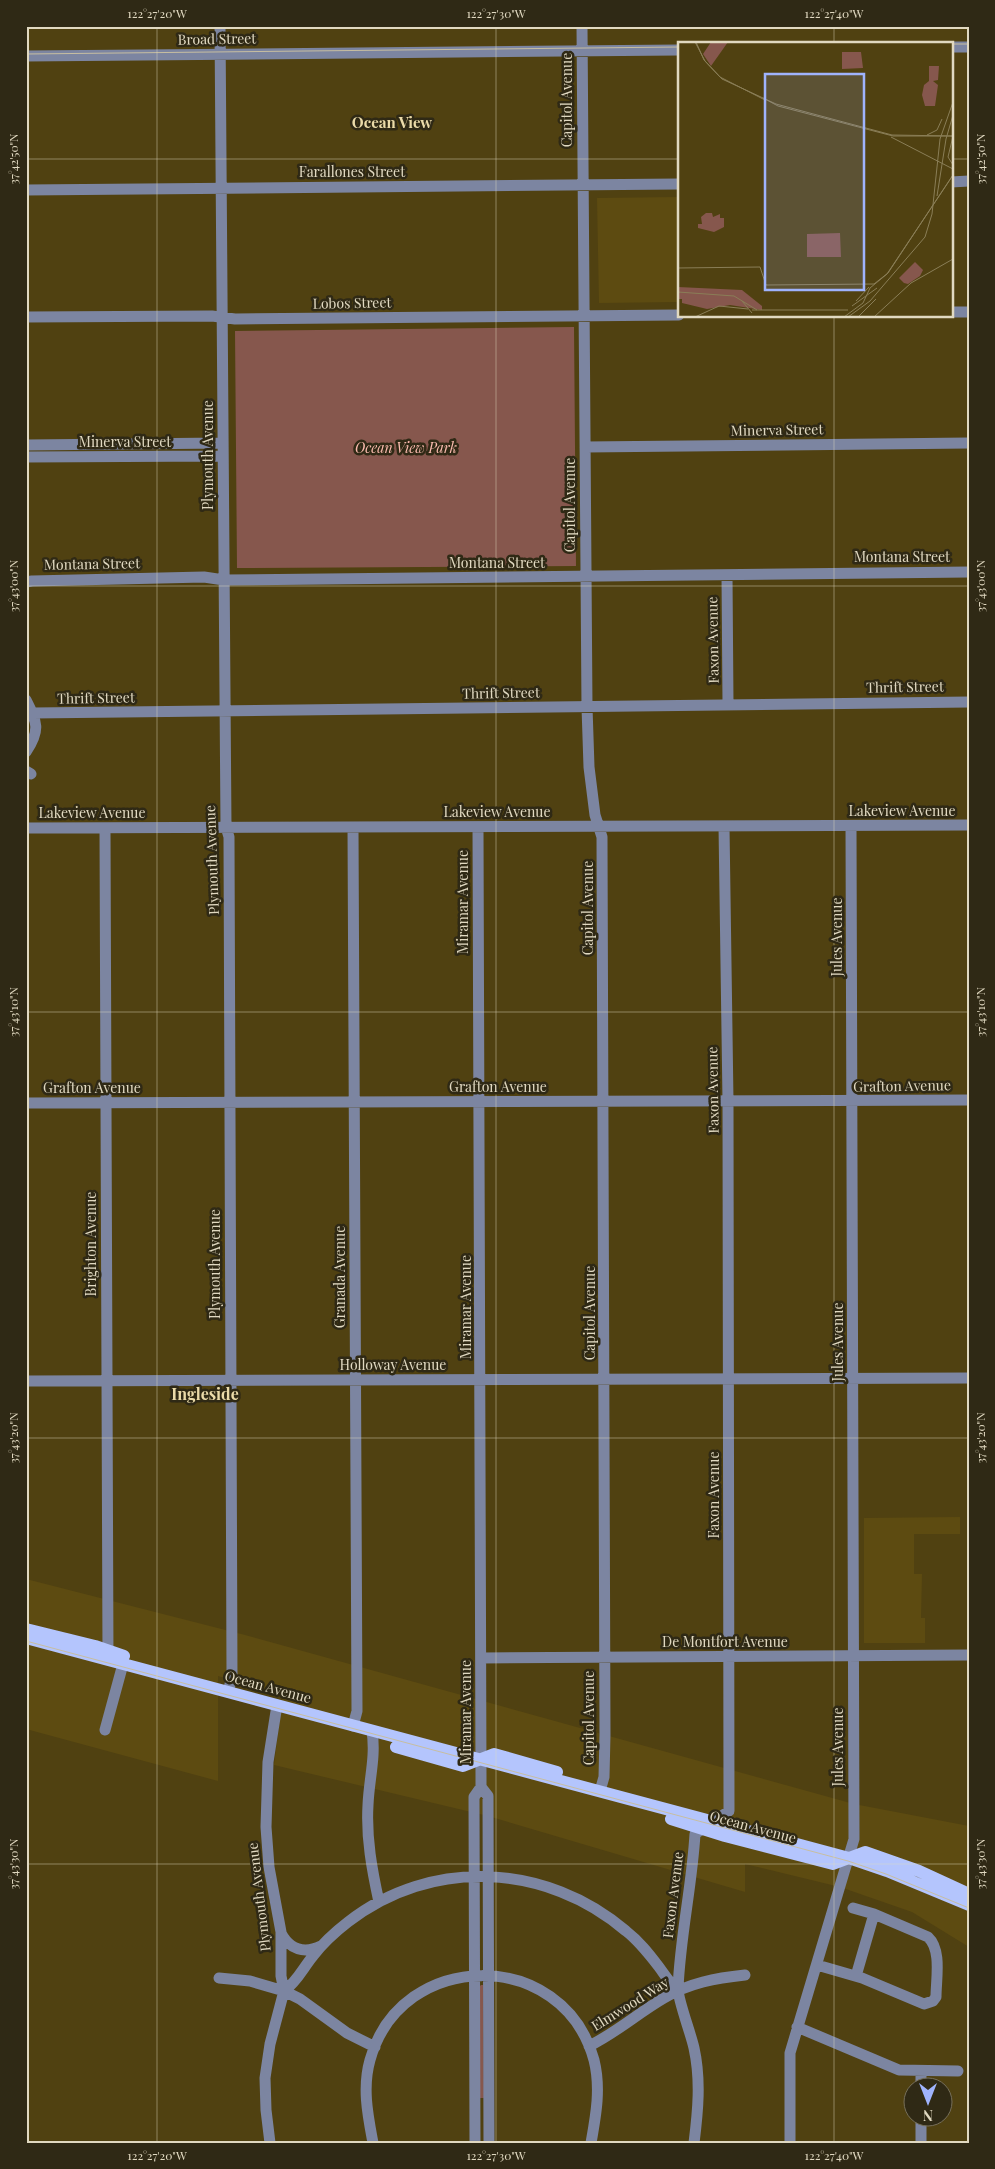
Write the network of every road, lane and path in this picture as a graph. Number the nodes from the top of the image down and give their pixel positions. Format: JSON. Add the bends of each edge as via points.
{"nodes":[{"id":1,"x":220,"y":26,"type":"edge"},
{"id":2,"x":582,"y":26,"type":"edge"},
{"id":3,"x":952,"y":47,"type":"edge"},
{"id":4,"x":969,"y":47,"type":"edge"},
{"id":5,"x":678,"y":50,"type":"edge"},
{"id":6,"x":582,"y":51,"type":"junction"},
{"id":7,"x":220,"y":54,"type":"junction"},
{"id":8,"x":26,"y":56,"type":"edge"},
{"id":9,"x":952,"y":182,"type":"edge"},
{"id":10,"x":969,"y":182,"type":"edge"},
{"id":11,"x":678,"y":184,"type":"edge"},
{"id":12,"x":582,"y":185,"type":"junction"},
{"id":13,"x":221,"y":188,"type":"junction"},
{"id":14,"x":26,"y":190,"type":"edge"},
{"id":15,"x":952,"y":312,"type":"edge"},
{"id":16,"x":969,"y":312,"type":"edge"},
{"id":17,"x":678,"y":315,"type":"edge"},
{"id":18,"x":584,"y":316,"type":"junction"},
{"id":19,"x":26,"y":317,"type":"edge"},
{"id":20,"x":222,"y":317,"type":"junction"},
{"id":21,"x":223,"y":443,"type":"junction"},
{"id":22,"x":969,"y":443,"type":"edge"},
{"id":23,"x":26,"y":445,"type":"edge"},
{"id":24,"x":585,"y":447,"type":"junction"},
{"id":25,"x":223,"y":456,"type":"junction"},
{"id":26,"x":26,"y":458,"type":"edge"},
{"id":27,"x":969,"y":572,"type":"edge"},
{"id":28,"x":727,"y":576,"type":"junction"},
{"id":29,"x":586,"y":577,"type":"junction"},
{"id":30,"x":224,"y":580,"type":"junction"},
{"id":31,"x":26,"y":582,"type":"edge"},
{"id":32,"x":26,"y":700,"type":"edge"},
{"id":33,"x":969,"y":702,"type":"edge"},
{"id":34,"x":728,"y":704,"type":"junction"},
{"id":35,"x":587,"y":707,"type":"junction"},
{"id":36,"x":225,"y":711,"type":"junction"},
{"id":37,"x":33,"y":713,"type":"junction"},
{"id":38,"x":26,"y":752,"type":"edge"},
{"id":39,"x":600,"y":826,"type":"junction"},
{"id":40,"x":724,"y":826,"type":"junction"},
{"id":41,"x":851,"y":826,"type":"junction"},
{"id":42,"x":969,"y":826,"type":"edge"},
{"id":43,"x":226,"y":827,"type":"junction"},
{"id":44,"x":353,"y":827,"type":"junction"},
{"id":45,"x":478,"y":827,"type":"junction"},
{"id":46,"x":26,"y":828,"type":"edge"},
{"id":47,"x":104,"y":828,"type":"junction"},
{"id":48,"x":969,"y":1100,"type":"edge"},
{"id":49,"x":728,"y":1101,"type":"junction"},
{"id":50,"x":852,"y":1101,"type":"junction"},
{"id":51,"x":230,"y":1102,"type":"junction"},
{"id":52,"x":354,"y":1102,"type":"junction"},
{"id":53,"x":480,"y":1102,"type":"junction"},
{"id":54,"x":604,"y":1102,"type":"junction"},
{"id":55,"x":26,"y":1103,"type":"edge"},
{"id":56,"x":105,"y":1103,"type":"junction"},
{"id":57,"x":969,"y":1378,"type":"edge"},
{"id":58,"x":106,"y":1380,"type":"junction"},
{"id":59,"x":231,"y":1380,"type":"junction"},
{"id":60,"x":355,"y":1380,"type":"junction"},
{"id":61,"x":729,"y":1380,"type":"junction"},
{"id":62,"x":853,"y":1380,"type":"junction"},
{"id":63,"x":26,"y":1381,"type":"edge"},
{"id":64,"x":481,"y":1381,"type":"junction"},
{"id":65,"x":605,"y":1381,"type":"junction"},
{"id":66,"x":26,"y":1629,"type":"edge"},
{"id":67,"x":26,"y":1638,"type":"edge"},
{"id":68,"x":108,"y":1655,"type":"junction"},
{"id":69,"x":969,"y":1655,"type":"edge"},
{"id":70,"x":853,"y":1656,"type":"junction"},
{"id":71,"x":728,"y":1657,"type":"junction"},
{"id":72,"x":481,"y":1658,"type":"junction"},
{"id":73,"x":604,"y":1658,"type":"junction"},
{"id":74,"x":123,"y":1664,"type":"junction"},
{"id":75,"x":155,"y":1672,"type":"junction"},
{"id":76,"x":228,"y":1692,"type":"junction"},
{"id":77,"x":278,"y":1705,"type":"junction"},
{"id":78,"x":353,"y":1726,"type":"junction"},
{"id":79,"x":105,"y":1730,"type":"dead end"},
{"id":80,"x":372,"y":1732,"type":"junction"},
{"id":81,"x":481,"y":1760,"type":"junction"},
{"id":82,"x":481,"y":1787,"type":"junction"},
{"id":83,"x":600,"y":1792,"type":"junction"},
{"id":84,"x":708,"y":1826,"type":"junction"},
{"id":85,"x":849,"y":1858,"type":"junction"},
{"id":86,"x":474,"y":1876,"type":"junction"},
{"id":87,"x":488,"y":1876,"type":"junction"},
{"id":88,"x":969,"y":1894,"type":"edge"},
{"id":89,"x":378,"y":1902,"type":"junction"},
{"id":90,"x":969,"y":1905,"type":"edge"},
{"id":91,"x":853,"y":1908,"type":"dead end"},
{"id":92,"x":874,"y":1914,"type":"junction"},
{"id":93,"x":281,"y":1932,"type":"junction"},
{"id":94,"x":321,"y":1946,"type":"junction"},
{"id":95,"x":817,"y":1965,"type":"junction"},
{"id":96,"x":481,"y":1975,"type":"junction"},
{"id":97,"x":745,"y":1975,"type":"dead end"},
{"id":98,"x":856,"y":1976,"type":"junction"},
{"id":99,"x":219,"y":1978,"type":"dead end"},
{"id":100,"x":678,"y":1990,"type":"junction"},
{"id":101,"x":284,"y":1991,"type":"junction"},
{"id":102,"x":796,"y":2027,"type":"junction"},
{"id":103,"x":589,"y":2046,"type":"junction"},
{"id":104,"x":375,"y":2047,"type":"junction"},
{"id":105,"x":922,"y":2071,"type":"junction"},
{"id":106,"x":958,"y":2071,"type":"dead end"},
{"id":107,"x":922,"y":2076,"type":"edge"},
{"id":108,"x":921,"y":2126,"type":"edge"},
{"id":109,"x":270,"y":2143,"type":"edge"},
{"id":110,"x":373,"y":2143,"type":"edge"},
{"id":111,"x":475,"y":2143,"type":"edge"},
{"id":112,"x":489,"y":2143,"type":"edge"},
{"id":113,"x":591,"y":2143,"type":"edge"},
{"id":114,"x":694,"y":2143,"type":"edge"},
{"id":115,"x":790,"y":2143,"type":"edge"},
{"id":116,"x":921,"y":2143,"type":"edge"}],
"edges":[{"from":1,"to":7,"type":"street","name":"Plymouth Avenue"},
{"from":2,"to":6,"type":"street","name":"Capitol Avenue"},
{"from":3,"to":4,"type":"street"},
{"from":5,"to":6,"type":"street","name":"Broad Street"},
{"from":6,"to":7,"type":"street","name":"Broad Street"},
{"from":6,"to":12,"type":"street","name":"Capitol Avenue"},
{"from":7,"to":8,"type":"street","name":"Broad Street"},
{"from":7,"to":13,"type":"street","name":"Plymouth Avenue"},
{"from":9,"to":10,"type":"street"},
{"from":11,"to":12,"type":"street","name":"Farallones Street"},
{"from":12,"to":13,"type":"street","name":"Farallones Street"},
{"from":12,"to":18,"type":"street","name":"Capitol Avenue"},
{"from":13,"to":14,"type":"street","name":"Farallones Street"},
{"from":13,"to":20,"type":"street","name":"Plymouth Avenue"},
{"from":15,"to":16,"type":"street"},
{"from":17,"to":18,"type":"street","name":"Lobos Street"},
{"from":18,"to":20,"type":"street","name":"Lobos Street"},
{"from":18,"to":24,"type":"street","name":"Capitol Avenue"},
{"from":19,"to":20,"type":"street","name":"Lobos Street"},
{"from":20,"to":21,"type":"street","name":"Plymouth Avenue"},
{"from":21,"to":23,"type":"street","name":"Minerva Street"},
{"from":21,"to":25,"type":"street","name":"Plymouth Avenue"},
{"from":22,"to":24,"type":"street","name":"Minerva Street"},
{"from":24,"to":29,"type":"street","name":"Capitol Avenue"},
{"from":25,"to":26,"type":"street","name":"Minerva Street"},
{"from":25,"to":30,"type":"street","name":"Plymouth Avenue"},
{"from":27,"to":28,"type":"street","name":"Montana Street"},
{"from":28,"to":29,"type":"street","name":"Montana Street"},
{"from":28,"to":34,"type":"street","name":"Faxon Avenue"},
{"from":29,"to":30,"type":"street","name":"Montana Street"},
{"from":29,"to":35,"type":"street","name":"Capitol Avenue"},
{"from":30,"to":31,"type":"street","name":"Montana Street","via":[[204,577]]},
{"from":30,"to":36,"type":"street","name":"Plymouth Avenue"},
{"from":32,"to":37,"type":"street"},
{"from":33,"to":34,"type":"street","name":"Thrift Street"},
{"from":34,"to":35,"type":"street","name":"Thrift Street"},
{"from":35,"to":36,"type":"street","name":"Thrift Street"},
{"from":35,"to":39,"type":"street","name":"Capitol Avenue","via":[[589,767],[595,816]]},
{"from":36,"to":37,"type":"street","name":"Thrift Street"},
{"from":36,"to":43,"type":"street","name":"Plymouth Avenue"},
{"from":37,"to":38,"type":"street","via":[[36,732]]},
{"from":39,"to":40,"type":"street","name":"Lakeview Avenue"},
{"from":39,"to":45,"type":"street","name":"Lakeview Avenue"},
{"from":39,"to":54,"type":"street","name":"Capitol Avenue"},
{"from":40,"to":41,"type":"street","name":"Lakeview Avenue"},
{"from":40,"to":49,"type":"street","name":"Faxon Avenue"},
{"from":41,"to":42,"type":"street","name":"Lakeview Avenue"},
{"from":41,"to":50,"type":"street","name":"Jules Avenue"},
{"from":43,"to":44,"type":"street","name":"Lakeview Avenue"},
{"from":43,"to":47,"type":"street","name":"Lakeview Avenue"},
{"from":43,"to":51,"type":"street","name":"Plymouth Avenue","via":[[229,837]]},
{"from":44,"to":45,"type":"street","name":"Lakeview Avenue"},
{"from":44,"to":52,"type":"street","name":"Granada Avenue"},
{"from":45,"to":53,"type":"street","name":"Miramar Avenue"},
{"from":46,"to":47,"type":"street","name":"Lakeview Avenue"},
{"from":47,"to":56,"type":"street","name":"Brighton Avenue"},
{"from":48,"to":50,"type":"street","name":"Grafton Avenue"},
{"from":49,"to":50,"type":"street","name":"Grafton Avenue"},
{"from":49,"to":54,"type":"street","name":"Grafton Avenue"},
{"from":49,"to":61,"type":"street","name":"Faxon Avenue"},
{"from":50,"to":62,"type":"street","name":"Jules Avenue"},
{"from":51,"to":52,"type":"street","name":"Grafton Avenue"},
{"from":51,"to":56,"type":"street","name":"Grafton Avenue"},
{"from":51,"to":59,"type":"street","name":"Plymouth Avenue"},
{"from":52,"to":53,"type":"street","name":"Grafton Avenue"},
{"from":52,"to":60,"type":"street","name":"Granada Avenue"},
{"from":53,"to":54,"type":"street","name":"Grafton Avenue"},
{"from":53,"to":64,"type":"street","name":"Miramar Avenue"},
{"from":54,"to":65,"type":"street","name":"Capitol Avenue"},
{"from":55,"to":56,"type":"street","name":"Grafton Avenue"},
{"from":56,"to":58,"type":"street","name":"Brighton Avenue"},
{"from":57,"to":62,"type":"street","name":"Holloway Avenue"},
{"from":58,"to":59,"type":"street","name":"Holloway Avenue"},
{"from":58,"to":63,"type":"street","name":"Holloway Avenue"},
{"from":58,"to":68,"type":"street","name":"Brighton Avenue"},
{"from":59,"to":60,"type":"street","name":"Holloway Avenue"},
{"from":59,"to":76,"type":"street","name":"Plymouth Avenue","via":[[232,1677]]},
{"from":60,"to":64,"type":"street","name":"Holloway Avenue"},
{"from":60,"to":78,"type":"street","name":"Granada Avenue","via":[[357,1711]]},
{"from":61,"to":62,"type":"street","name":"Holloway Avenue"},
{"from":61,"to":65,"type":"street","name":"Holloway Avenue"},
{"from":61,"to":71,"type":"street","name":"Faxon Avenue"},
{"from":62,"to":70,"type":"street","name":"Jules Avenue"},
{"from":64,"to":65,"type":"street","name":"Holloway Avenue"},
{"from":64,"to":72,"type":"street","name":"Miramar Avenue"},
{"from":65,"to":73,"type":"street","name":"Capitol Avenue"},
{"from":66,"to":68,"type":"main road","name":"Ocean Avenue"},
{"from":67,"to":68,"type":"main road","name":"Ocean Avenue"},
{"from":68,"to":74,"type":"main road","name":"Ocean Avenue"},
{"from":68,"to":75,"type":"main road","name":"Ocean Avenue","via":[[133,1659]]},
{"from":69,"to":70,"type":"street","name":"De Montfort Avenue"},
{"from":70,"to":71,"type":"street","name":"De Montfort Avenue"},
{"from":70,"to":85,"type":"street","name":"Jules Avenue","via":[[854,1839]]},
{"from":71,"to":73,"type":"street","name":"De Montfort Avenue"},
{"from":71,"to":84,"type":"street","name":"Faxon Avenue","via":[[729,1810]]},
{"from":72,"to":73,"type":"street","name":"De Montfort Avenue"},
{"from":72,"to":81,"type":"street","name":"Miramar Avenue"},
{"from":73,"to":83,"type":"street","name":"Capitol Avenue","via":[[604,1777]]},
{"from":74,"to":75,"type":"main road","name":"Ocean Avenue"},
{"from":74,"to":79,"type":"street"},
{"from":75,"to":76,"type":"main road","name":"Ocean Avenue"},
{"from":76,"to":77,"type":"main road","name":"Ocean Avenue"},
{"from":77,"to":78,"type":"main road","name":"Ocean Avenue"},
{"from":77,"to":93,"type":"street","name":"Plymouth Avenue","via":[[268,1762],[266,1827]]},
{"from":78,"to":80,"type":"main road","name":"Ocean Avenue"},
{"from":80,"to":81,"type":"main road","name":"Ocean Avenue","via":[[382,1742],[462,1766]]},
{"from":80,"to":89,"type":"street","via":[[375,1748],[368,1788],[367,1824]]},
{"from":81,"to":82,"type":"street","name":"Miramar Avenue"},
{"from":81,"to":83,"type":"main road","name":"Ocean Avenue","via":[[494,1754],[513,1759],[589,1781]]},
{"from":82,"to":86,"type":"street","name":"Miramar Avenue","via":[[474,1797]]},
{"from":82,"to":87,"type":"street","name":"Miramar Avenue","via":[[488,1796]]},
{"from":83,"to":84,"type":"main road","name":"Ocean Avenue","via":[[653,1806]]},
{"from":84,"to":85,"type":"main road","name":"Ocean Avenue"},
{"from":84,"to":100,"type":"street","name":"Faxon Avenue","via":[[695,1834]]},
{"from":85,"to":88,"type":"main road","name":"Ocean Avenue","via":[[865,1852]]},
{"from":85,"to":90,"type":"main road","name":"Ocean Avenue"},
{"from":85,"to":95,"type":"street","name":"Jules Avenue"},
{"from":86,"to":87,"type":"street"},
{"from":86,"to":89,"type":"street","via":[[434,1880]]},
{"from":86,"to":96,"type":"street","name":"Miramar Avenue"},
{"from":87,"to":96,"type":"street","name":"Miramar Avenue"},
{"from":87,"to":100,"type":"street","via":[[521,1879],[553,1888],[601,1911],[641,1945]]},
{"from":89,"to":94,"type":"street","via":[[347,1922]]},
{"from":91,"to":92,"type":"street"},
{"from":92,"to":98,"type":"street"},
{"from":92,"to":98,"type":"street","via":[[933,1941],[936,1950],[936,1997],[929,2004],[924,2004]]},
{"from":93,"to":94,"type":"street","via":[[285,1941],[299,1950]]},
{"from":93,"to":101,"type":"street","name":"Plymouth Avenue"},
{"from":94,"to":101,"type":"street"},
{"from":95,"to":98,"type":"street"},
{"from":95,"to":102,"type":"street","name":"Jules Avenue"},
{"from":96,"to":103,"type":"street","via":[[518,1980],[547,1995],[572,2018]]},
{"from":96,"to":104,"type":"street","via":[[442,1982],[413,1997],[390,2020]]},
{"from":96,"to":111,"type":"street","name":"Miramar Avenue"},
{"from":96,"to":112,"type":"street","name":"Miramar Avenue"},
{"from":97,"to":100,"type":"street","name":"Elmwood Way","via":[[713,1979]]},
{"from":99,"to":101,"type":"street","via":[[250,1981]]},
{"from":100,"to":103,"type":"street","name":"Elmwood Way","via":[[616,2032]]},
{"from":100,"to":114,"type":"street","name":"Faxon Avenue","via":[[698,2066],[699,2099]]},
{"from":101,"to":104,"type":"street","via":[[347,2033]]},
{"from":101,"to":109,"type":"street","name":"Plymouth Avenue","via":[[265,2078]]},
{"from":102,"to":105,"type":"street","via":[[891,2067]]},
{"from":102,"to":115,"type":"street","name":"Jules Avenue","via":[[790,2053]]},
{"from":103,"to":113,"type":"street","via":[[598,2088]]},
{"from":104,"to":110,"type":"street","via":[[366,2089]]},
{"from":105,"to":106,"type":"street"},
{"from":105,"to":107,"type":"street"},
{"from":108,"to":116,"type":"street"}]}
